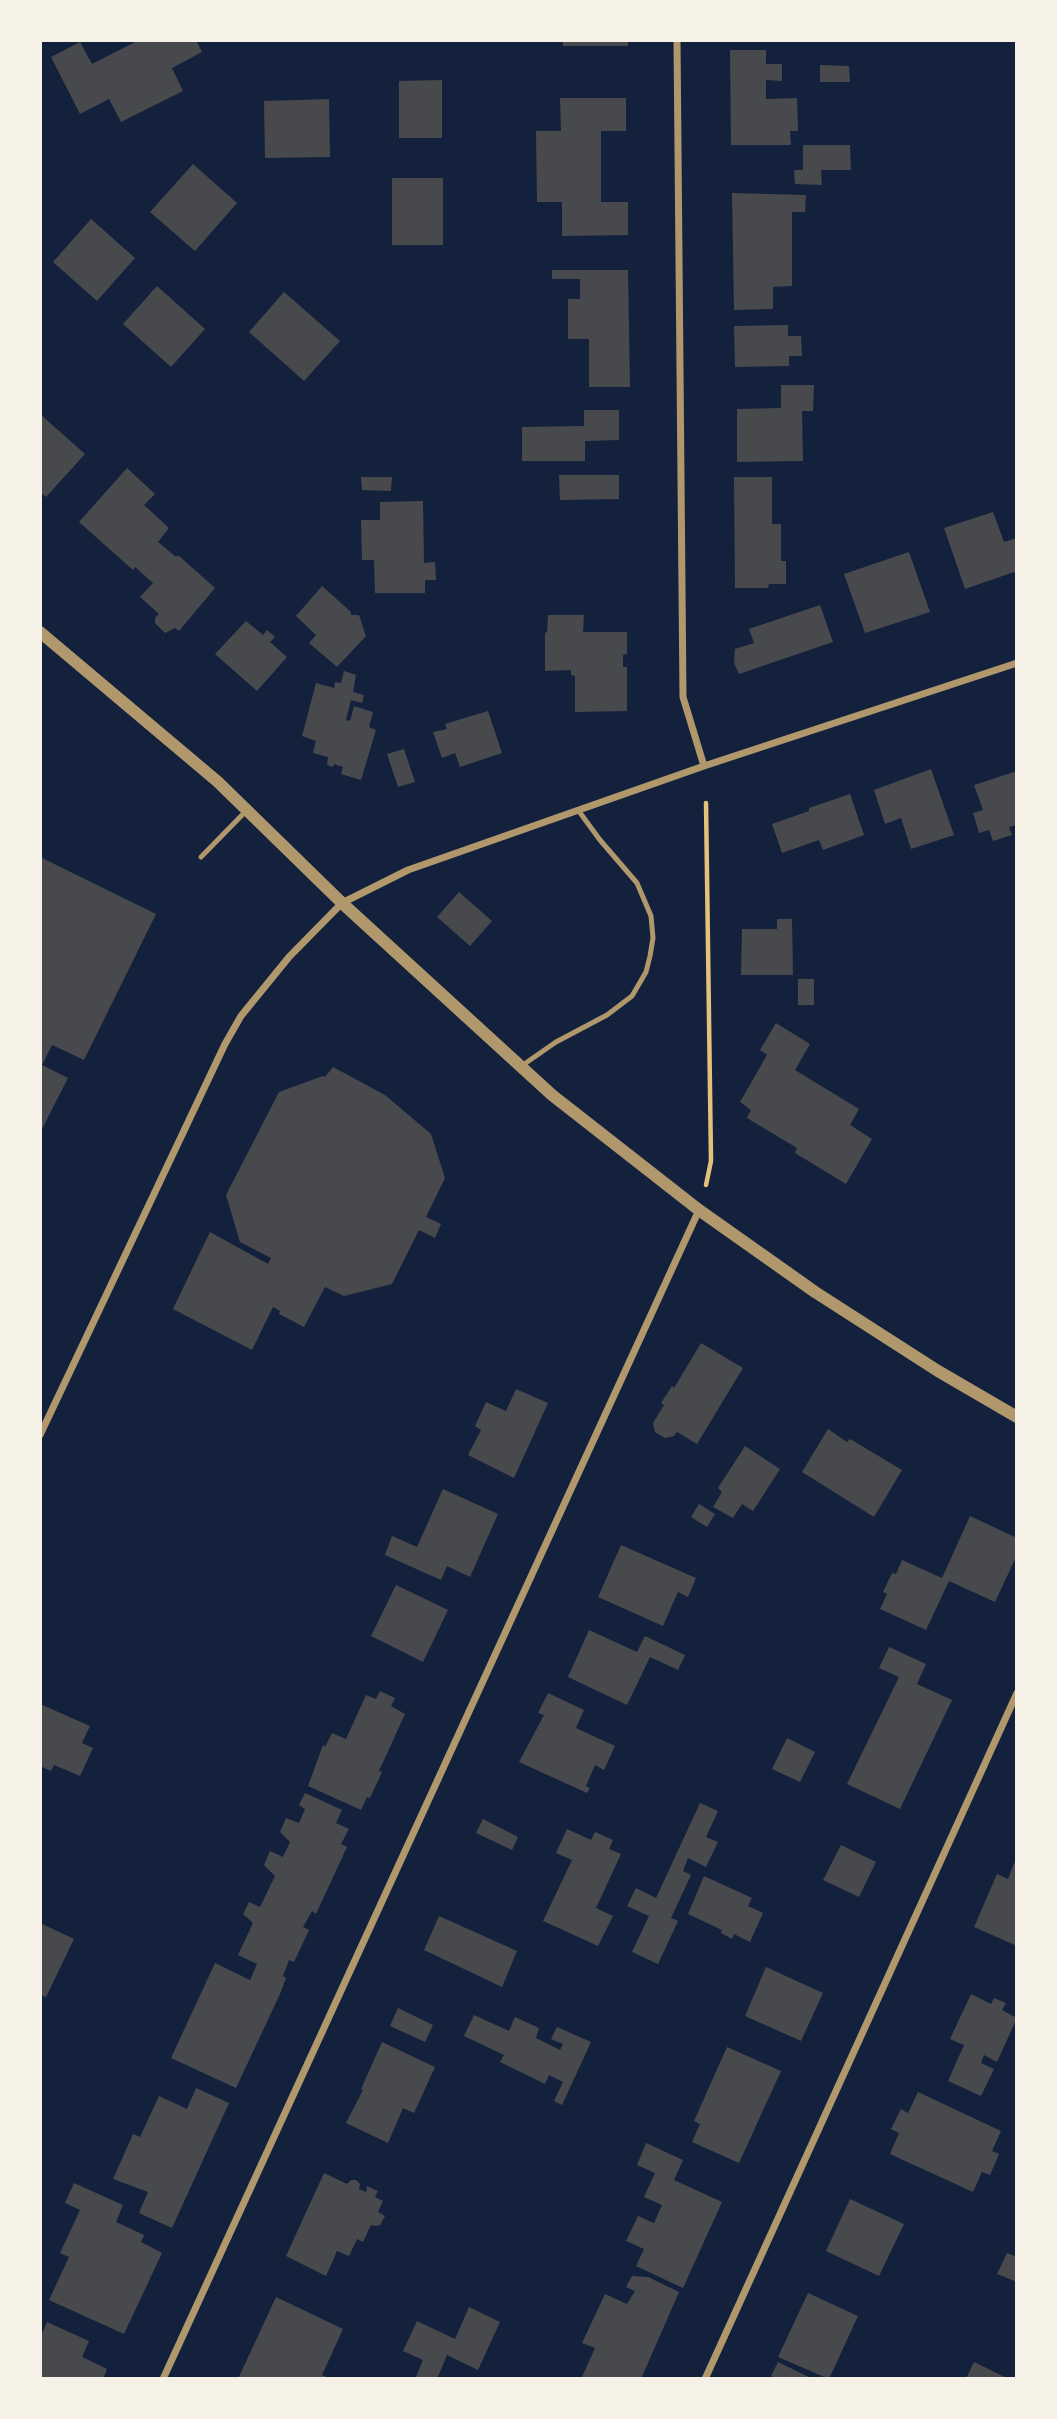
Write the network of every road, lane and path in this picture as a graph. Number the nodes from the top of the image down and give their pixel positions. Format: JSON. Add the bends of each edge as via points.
{"nodes":[{"id":1,"x":677,"y":40,"type":"edge"},
{"id":2,"x":40,"y":632,"type":"edge"},
{"id":3,"x":1017,"y":663,"type":"edge"},
{"id":4,"x":704,"y":766,"type":"junction"},
{"id":5,"x":706,"y":803,"type":"dead end"},
{"id":6,"x":247,"y":810,"type":"junction"},
{"id":7,"x":578,"y":810,"type":"junction"},
{"id":8,"x":201,"y":857,"type":"dead end"},
{"id":9,"x":342,"y":903,"type":"junction"},
{"id":10,"x":520,"y":1067,"type":"junction"},
{"id":11,"x":699,"y":1210,"type":"junction"},
{"id":12,"x":1017,"y":1417,"type":"edge"},
{"id":13,"x":40,"y":1435,"type":"edge"},
{"id":14,"x":1017,"y":1693,"type":"edge"},
{"id":15,"x":163,"y":2379,"type":"edge"},
{"id":16,"x":705,"y":2379,"type":"edge"}],
"edges":[{"from":1,"to":4,"type":"street","via":[[683,697]]},
{"from":2,"to":6,"type":"street"},
{"from":3,"to":4,"type":"street"},
{"from":4,"to":7,"type":"street"},
{"from":5,"to":11,"type":"path","via":[[711,1169]]},
{"from":6,"to":8,"type":"lane"},
{"from":6,"to":9,"type":"street"},
{"from":7,"to":9,"type":"street","via":[[408,870]]},
{"from":7,"to":10,"type":"lane","via":[[637,883],[651,916],[650,956],[632,996]]},
{"from":9,"to":10,"type":"street"},
{"from":9,"to":13,"type":"street","via":[[289,957],[225,1044]]},
{"from":10,"to":11,"type":"street"},
{"from":11,"to":12,"type":"street","via":[[815,1293]]},
{"from":11,"to":15,"type":"street"},
{"from":14,"to":16,"type":"street"}]}
